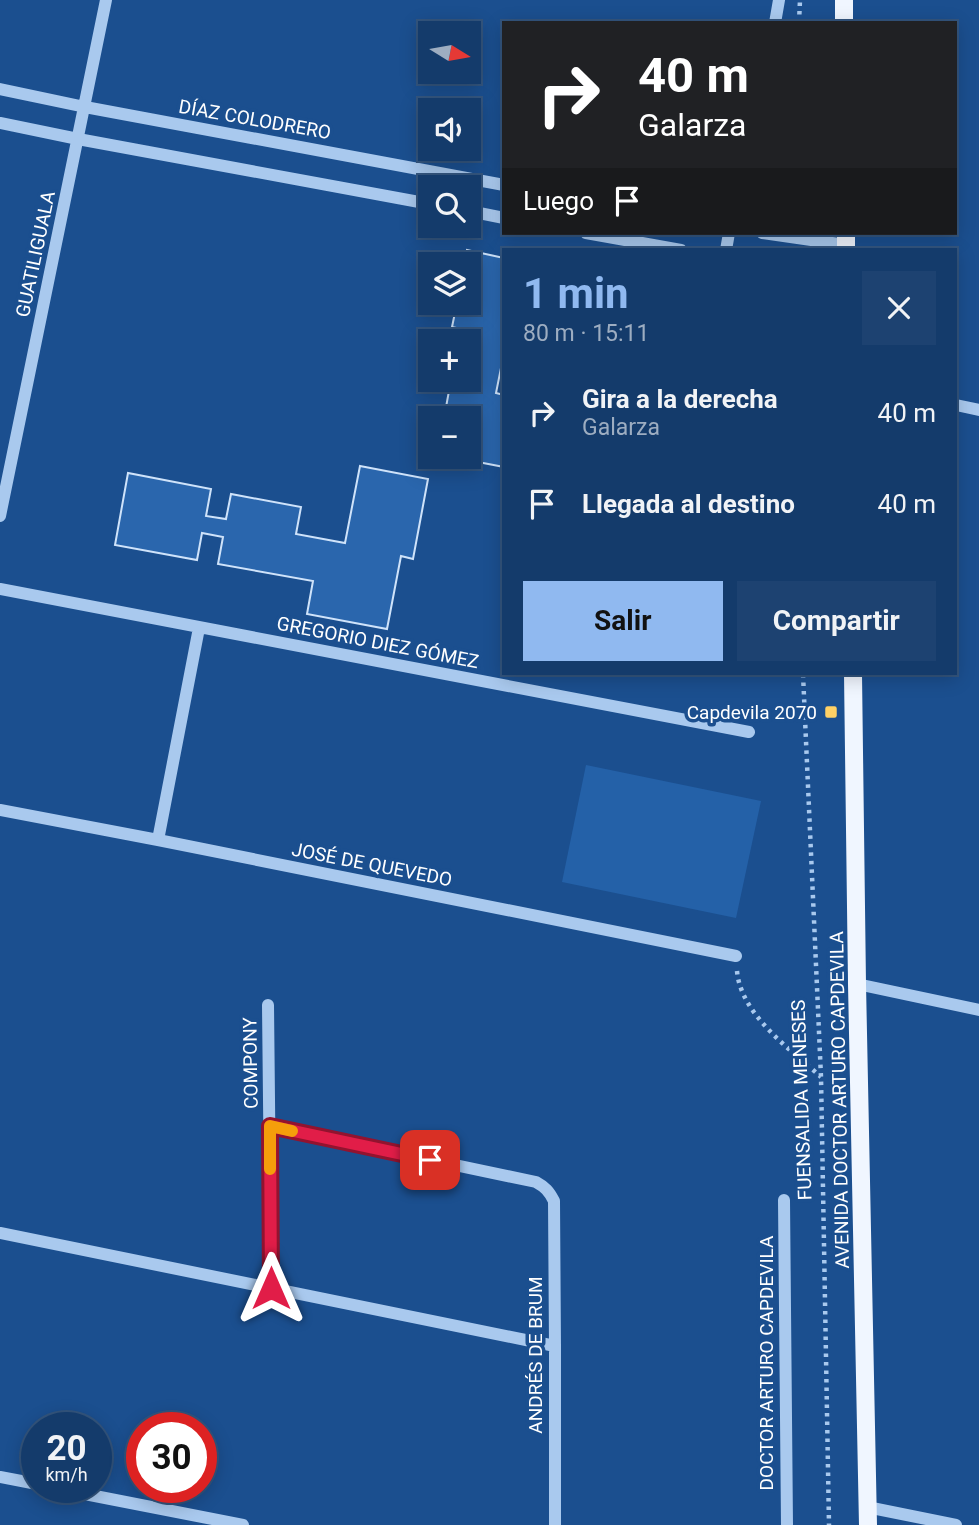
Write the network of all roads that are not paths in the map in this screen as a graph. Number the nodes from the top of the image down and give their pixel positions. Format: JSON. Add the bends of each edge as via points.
{"nodes":[{"id":1,"x":106,"y":0,"type":"edge"},
{"id":2,"x":779,"y":0,"type":"edge"},
{"id":3,"x":844,"y":0,"type":"edge"},
{"id":4,"x":775,"y":21,"type":"edge"},
{"id":5,"x":844,"y":21,"type":"edge"},
{"id":6,"x":0,"y":89,"type":"edge"},
{"id":7,"x":85,"y":107,"type":"junction"},
{"id":8,"x":0,"y":123,"type":"edge"},
{"id":9,"x":78,"y":139,"type":"junction"},
{"id":10,"x":502,"y":185,"type":"edge"},
{"id":11,"x":418,"y":202,"type":"edge"},
{"id":12,"x":481,"y":213,"type":"edge"},
{"id":13,"x":502,"y":218,"type":"edge"},
{"id":14,"x":597,"y":235,"type":"edge"},
{"id":15,"x":779,"y":235,"type":"edge"},
{"id":16,"x":846,"y":243,"type":"edge"},
{"id":17,"x":670,"y":248,"type":"edge"},
{"id":18,"x":957,"y":405,"type":"edge"},
{"id":19,"x":979,"y":410,"type":"edge"},
{"id":20,"x":0,"y":516,"type":"edge"},
{"id":21,"x":0,"y":589,"type":"edge"},
{"id":22,"x":199,"y":628,"type":"junction"},
{"id":23,"x":853,"y":675,"type":"edge"},
{"id":24,"x":750,"y":732,"type":"dead end"},
{"id":25,"x":0,"y":810,"type":"edge"},
{"id":26,"x":158,"y":840,"type":"junction"},
{"id":27,"x":736,"y":956,"type":"road end"},
{"id":28,"x":857,"y":984,"type":"junction"},
{"id":29,"x":268,"y":1005,"type":"dead end"},
{"id":30,"x":979,"y":1010,"type":"edge"},
{"id":31,"x":270,"y":1126,"type":"junction"},
{"id":32,"x":784,"y":1200,"type":"dead end"},
{"id":33,"x":0,"y":1233,"type":"edge"},
{"id":34,"x":271,"y":1288,"type":"junction"},
{"id":35,"x":555,"y":1346,"type":"junction"},
{"id":36,"x":0,"y":1477,"type":"edge"},
{"id":37,"x":21,"y":1481,"type":"edge"},
{"id":38,"x":112,"y":1499,"type":"edge"},
{"id":39,"x":868,"y":1516,"type":"edge"},
{"id":40,"x":243,"y":1525,"type":"edge"},
{"id":41,"x":555,"y":1525,"type":"edge"},
{"id":42,"x":786,"y":1525,"type":"edge"},
{"id":43,"x":956,"y":1525,"type":"edge"}],
"edges":[{"from":1,"to":7,"type":"street","name":"GUATILIGUALA"},
{"from":2,"to":4,"type":"street"},
{"from":3,"to":5,"type":"main road"},
{"from":6,"to":7,"type":"street","name":"DÍAZ COLODRERO"},
{"from":7,"to":9,"type":"street","name":"GUATILIGUALA"},
{"from":7,"to":10,"type":"street","name":"DÍAZ COLODRERO"},
{"from":8,"to":9,"type":"street"},
{"from":9,"to":11,"type":"street"},
{"from":9,"to":20,"type":"street","name":"GUATILIGUALA"},
{"from":12,"to":13,"type":"street"},
{"from":14,"to":17,"type":"street"},
{"from":15,"to":16,"type":"street"},
{"from":18,"to":19,"type":"street"},
{"from":21,"to":22,"type":"street","name":"GREGORIO DIEZ GÓMEZ"},
{"from":22,"to":24,"type":"street","name":"GREGORIO DIEZ GÓMEZ"},
{"from":22,"to":26,"type":"street"},
{"from":23,"to":28,"type":"main road","name":"AVENIDA DOCTOR ARTURO CAPDEVILA"},
{"from":25,"to":26,"type":"street","name":"JOSÉ DE QUEVEDO"},
{"from":26,"to":27,"type":"street","name":"JOSÉ DE QUEVEDO"},
{"from":28,"to":30,"type":"street"},
{"from":28,"to":39,"type":"main road","name":"AVENIDA DOCTOR ARTURO CAPDEVILA"},
{"from":29,"to":31,"type":"street","name":"COMPONY"},
{"from":31,"to":34,"type":"street","name":"COMPONY"},
{"from":31,"to":35,"type":"street","name":"ANDRÉS DE BRUM","via":[[545,1187],[554,1200]]},
{"from":32,"to":42,"type":"street","name":"DOCTOR ARTURO CAPDEVILA"},
{"from":33,"to":34,"type":"street"},
{"from":34,"to":35,"type":"street"},
{"from":35,"to":41,"type":"street","name":"ANDRÉS DE BRUM"},
{"from":36,"to":37,"type":"street"},
{"from":38,"to":40,"type":"street"},
{"from":39,"to":43,"type":"street"}]}
